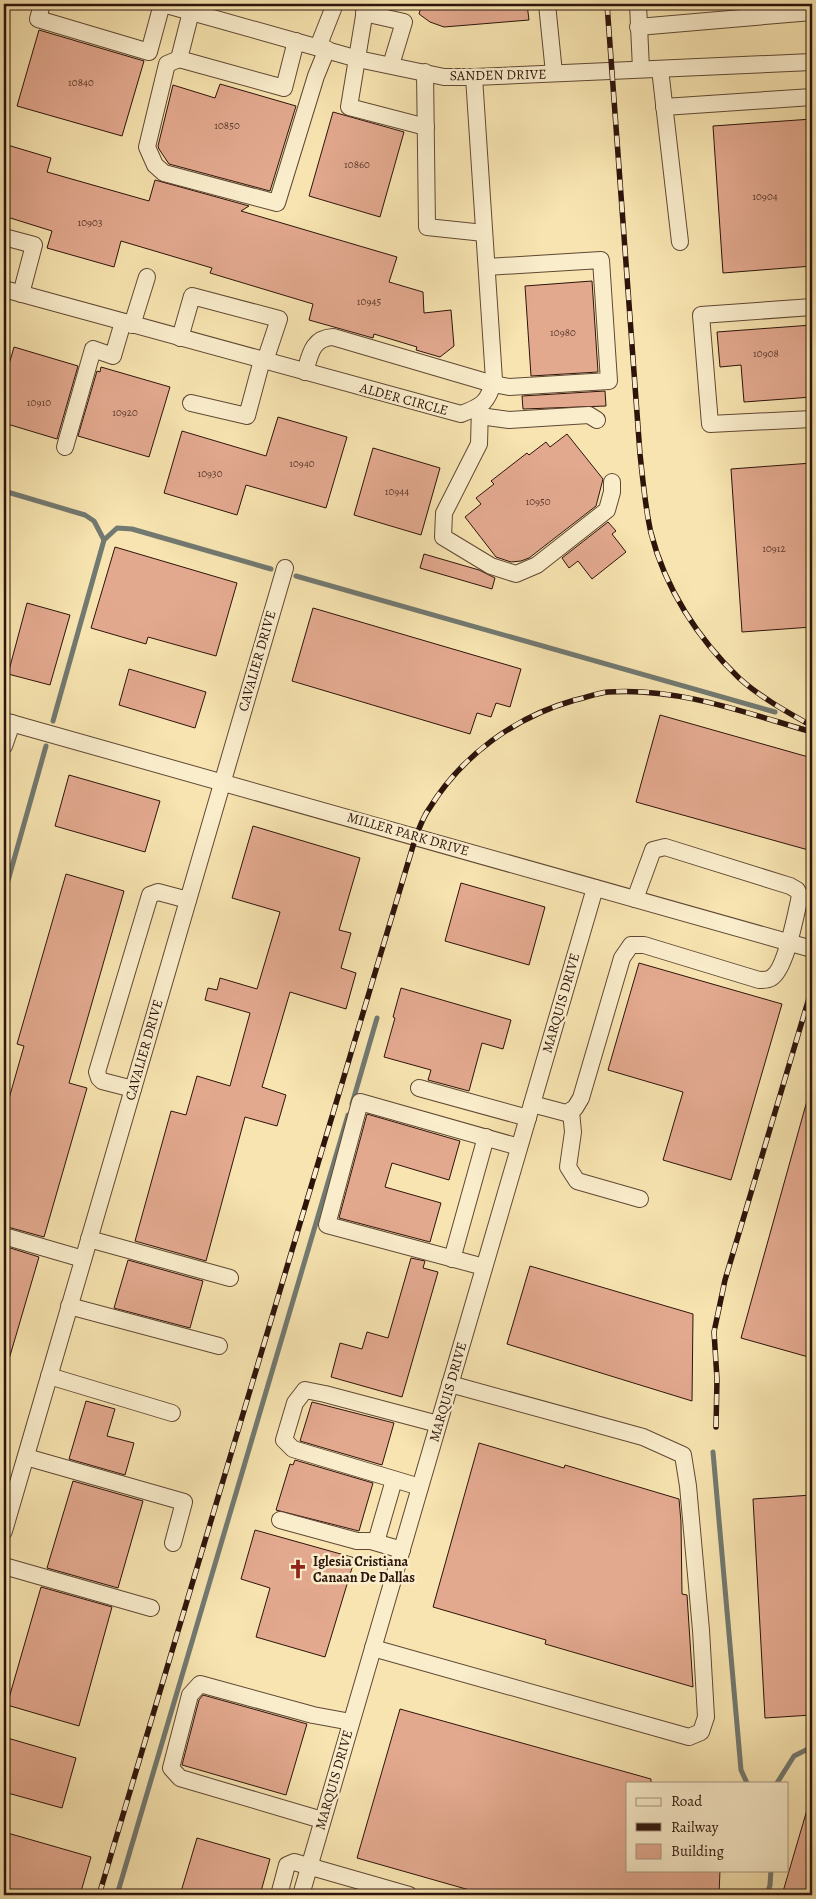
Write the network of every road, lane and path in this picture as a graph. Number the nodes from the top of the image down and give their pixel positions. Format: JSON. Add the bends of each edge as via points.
{"nodes":[{"id":1,"x":42,"y":4,"type":"edge"},
{"id":2,"x":162,"y":4,"type":"edge"},
{"id":3,"x":335,"y":4,"type":"edge"},
{"id":4,"x":547,"y":4,"type":"edge"},
{"id":5,"x":638,"y":4,"type":"edge"},
{"id":6,"x":192,"y":8,"type":"edge"},
{"id":7,"x":365,"y":9,"type":"edge"},
{"id":8,"x":812,"y":12,"type":"edge"},
{"id":9,"x":638,"y":27,"type":"junction"},
{"id":10,"x":296,"y":40,"type":"junction"},
{"id":11,"x":323,"y":48,"type":"junction"},
{"id":12,"x":179,"y":59,"type":"junction"},
{"id":13,"x":358,"y":59,"type":"junction"},
{"id":14,"x":812,"y":62,"type":"edge"},
{"id":15,"x":391,"y":65,"type":"junction"},
{"id":16,"x":660,"y":69,"type":"junction"},
{"id":17,"x":641,"y":70,"type":"junction"},
{"id":18,"x":425,"y":72,"type":"junction"},
{"id":19,"x":554,"y":73,"type":"junction"},
{"id":20,"x":474,"y":77,"type":"junction"},
{"id":21,"x":812,"y":97,"type":"edge"},
{"id":22,"x":664,"y":107,"type":"junction"},
{"id":23,"x":426,"y":127,"type":"junction"},
{"id":24,"x":484,"y":233,"type":"junction"},
{"id":25,"x":4,"y":237,"type":"edge"},
{"id":26,"x":680,"y":242,"type":"dead end"},
{"id":27,"x":487,"y":267,"type":"junction"},
{"id":28,"x":147,"y":277,"type":"dead end"},
{"id":29,"x":4,"y":289,"type":"edge"},
{"id":30,"x":21,"y":294,"type":"junction"},
{"id":31,"x":812,"y":307,"type":"edge"},
{"id":32,"x":127,"y":323,"type":"junction"},
{"id":33,"x":180,"y":338,"type":"junction"},
{"id":34,"x":263,"y":360,"type":"junction"},
{"id":35,"x":305,"y":372,"type":"junction"},
{"id":36,"x":493,"y":384,"type":"junction"},
{"id":37,"x":191,"y":403,"type":"dead end"},
{"id":38,"x":480,"y":412,"type":"junction"},
{"id":39,"x":812,"y":419,"type":"edge"},
{"id":40,"x":597,"y":420,"type":"dead end"},
{"id":41,"x":65,"y":447,"type":"dead end"},
{"id":42,"x":612,"y":482,"type":"dead end"},
{"id":43,"x":284,"y":568,"type":"dead end"},
{"id":44,"x":8,"y":722,"type":"edge"},
{"id":45,"x":4,"y":746,"type":"edge"},
{"id":46,"x":222,"y":782,"type":"junction"},
{"id":47,"x":595,"y":888,"type":"junction"},
{"id":48,"x":635,"y":899,"type":"junction"},
{"id":49,"x":188,"y":900,"type":"junction"},
{"id":50,"x":789,"y":943,"type":"junction"},
{"id":51,"x":812,"y":949,"type":"edge"},
{"id":52,"x":419,"y":1088,"type":"dead end"},
{"id":53,"x":133,"y":1089,"type":"junction"},
{"id":54,"x":530,"y":1111,"type":"junction"},
{"id":55,"x":571,"y":1111,"type":"junction"},
{"id":56,"x":486,"y":1137,"type":"junction"},
{"id":57,"x":519,"y":1147,"type":"junction"},
{"id":58,"x":640,"y":1199,"type":"dead end"},
{"id":59,"x":4,"y":1236,"type":"edge"},
{"id":60,"x":89,"y":1239,"type":"junction"},
{"id":61,"x":83,"y":1259,"type":"junction"},
{"id":62,"x":452,"y":1259,"type":"junction"},
{"id":63,"x":484,"y":1267,"type":"junction"},
{"id":64,"x":230,"y":1278,"type":"dead end"},
{"id":65,"x":69,"y":1306,"type":"junction"},
{"id":66,"x":219,"y":1346,"type":"dead end"},
{"id":67,"x":49,"y":1376,"type":"junction"},
{"id":68,"x":450,"y":1384,"type":"junction"},
{"id":69,"x":172,"y":1413,"type":"dead end"},
{"id":70,"x":438,"y":1424,"type":"junction"},
{"id":71,"x":26,"y":1457,"type":"junction"},
{"id":72,"x":392,"y":1486,"type":"junction"},
{"id":73,"x":419,"y":1491,"type":"junction"},
{"id":74,"x":280,"y":1520,"type":"dead end"},
{"id":75,"x":4,"y":1531,"type":"edge"},
{"id":76,"x":376,"y":1542,"type":"junction"},
{"id":77,"x":173,"y":1543,"type":"dead end"},
{"id":78,"x":402,"y":1550,"type":"junction"},
{"id":79,"x":4,"y":1566,"type":"edge"},
{"id":80,"x":151,"y":1608,"type":"dead end"},
{"id":81,"x":373,"y":1648,"type":"junction"},
{"id":82,"x":351,"y":1722,"type":"junction"},
{"id":83,"x":322,"y":1820,"type":"junction"},
{"id":84,"x":309,"y":1866,"type":"junction"},
{"id":85,"x":279,"y":1895,"type":"edge"},
{"id":86,"x":301,"y":1895,"type":"edge"},
{"id":87,"x":408,"y":1895,"type":"edge"}],
"edges":[{"from":1,"to":2,"type":"street","via":[[38,19],[149,52]]},
{"from":2,"to":6,"type":"street","name":"SANDEN DRIVE"},
{"from":3,"to":11,"type":"street"},
{"from":4,"to":19,"type":"street"},
{"from":5,"to":9,"type":"street"},
{"from":6,"to":10,"type":"street","name":"SANDEN DRIVE"},
{"from":6,"to":12,"type":"street"},
{"from":7,"to":13,"type":"street"},
{"from":7,"to":15,"type":"street","via":[[404,22]]},
{"from":8,"to":9,"type":"street"},
{"from":9,"to":17,"type":"street"},
{"from":10,"to":11,"type":"street","name":"SANDEN DRIVE"},
{"from":10,"to":12,"type":"street","via":[[284,88]]},
{"from":11,"to":12,"type":"street","via":[[277,203],[164,174],[155,165],[147,147],[167,64]]},
{"from":11,"to":13,"type":"street","name":"SANDEN DRIVE"},
{"from":13,"to":15,"type":"street","name":"SANDEN DRIVE"},
{"from":13,"to":23,"type":"street","via":[[349,108]]},
{"from":14,"to":16,"type":"street","name":"SANDEN DRIVE"},
{"from":15,"to":18,"type":"street","name":"SANDEN DRIVE"},
{"from":16,"to":17,"type":"street","name":"SANDEN DRIVE"},
{"from":16,"to":22,"type":"street"},
{"from":17,"to":19,"type":"street","name":"SANDEN DRIVE"},
{"from":18,"to":20,"type":"street","name":"SANDEN DRIVE"},
{"from":18,"to":23,"type":"street"},
{"from":19,"to":20,"type":"street","name":"SANDEN DRIVE"},
{"from":20,"to":24,"type":"street"},
{"from":21,"to":22,"type":"street"},
{"from":22,"to":26,"type":"street"},
{"from":23,"to":24,"type":"street","via":[[427,227]]},
{"from":24,"to":27,"type":"street"},
{"from":25,"to":30,"type":"street","via":[[34,245]]},
{"from":27,"to":36,"type":"street"},
{"from":27,"to":36,"type":"street","via":[[601,260],[609,381],[509,387]]},
{"from":28,"to":32,"type":"street"},
{"from":29,"to":30,"type":"street","name":"ALDER CIRCLE"},
{"from":30,"to":32,"type":"street","name":"ALDER CIRCLE"},
{"from":31,"to":39,"type":"street","via":[[701,315],[710,424]]},
{"from":32,"to":33,"type":"street","name":"ALDER CIRCLE"},
{"from":32,"to":41,"type":"street","via":[[113,356],[93,349]]},
{"from":33,"to":34,"type":"street","name":"ALDER CIRCLE"},
{"from":33,"to":34,"type":"street","via":[[192,296],[278,319]]},
{"from":34,"to":35,"type":"street","name":"ALDER CIRCLE"},
{"from":34,"to":37,"type":"street","via":[[247,416]]},
{"from":35,"to":36,"type":"street","via":[[318,341],[332,337]]},
{"from":35,"to":38,"type":"street","name":"ALDER CIRCLE","via":[[461,414]]},
{"from":36,"to":38,"type":"street"},
{"from":38,"to":40,"type":"street","via":[[509,420],[589,415]]},
{"from":38,"to":42,"type":"street","via":[[478,444],[444,514],[443,537],[491,566],[516,574],[538,565],[607,510]]},
{"from":43,"to":46,"type":"street","name":"CAVALIER DRIVE"},
{"from":44,"to":45,"type":"street"},
{"from":44,"to":46,"type":"street","name":"MILLER PARK DRIVE"},
{"from":46,"to":47,"type":"street","name":"MILLER PARK DRIVE"},
{"from":46,"to":49,"type":"street","name":"CAVALIER DRIVE"},
{"from":47,"to":48,"type":"street","name":"MILLER PARK DRIVE"},
{"from":47,"to":54,"type":"street","name":"MARQUIS DRIVE"},
{"from":48,"to":50,"type":"street","name":"MILLER PARK DRIVE"},
{"from":48,"to":50,"type":"street","via":[[653,850],[665,847],[797,890],[800,896]]},
{"from":49,"to":53,"type":"street","name":"CAVALIER DRIVE"},
{"from":49,"to":53,"type":"street","via":[[158,892],[150,895],[97,1072],[102,1081]]},
{"from":50,"to":51,"type":"street","name":"MILLER PARK DRIVE"},
{"from":50,"to":55,"type":"street","via":[[773,978],[759,980],[631,945],[622,958],[581,1098]]},
{"from":52,"to":54,"type":"street"},
{"from":53,"to":60,"type":"street","name":"CAVALIER DRIVE"},
{"from":54,"to":55,"type":"street"},
{"from":54,"to":57,"type":"street","name":"MARQUIS DRIVE"},
{"from":55,"to":58,"type":"street","via":[[573,1132],[568,1167],[577,1181]]},
{"from":56,"to":57,"type":"street"},
{"from":56,"to":62,"type":"street"},
{"from":56,"to":62,"type":"street","via":[[360,1102],[327,1225]]},
{"from":57,"to":63,"type":"street","name":"MARQUIS DRIVE"},
{"from":59,"to":61,"type":"street"},
{"from":60,"to":61,"type":"street","name":"CAVALIER DRIVE"},
{"from":60,"to":64,"type":"street"},
{"from":61,"to":65,"type":"street","name":"CAVALIER DRIVE"},
{"from":62,"to":63,"type":"street"},
{"from":63,"to":68,"type":"street","name":"MARQUIS DRIVE"},
{"from":65,"to":66,"type":"street"},
{"from":65,"to":67,"type":"street","name":"CAVALIER DRIVE"},
{"from":67,"to":69,"type":"street"},
{"from":67,"to":71,"type":"street","name":"CAVALIER DRIVE"},
{"from":68,"to":70,"type":"street","name":"MARQUIS DRIVE"},
{"from":68,"to":81,"type":"street","via":[[643,1437],[683,1455],[701,1630],[706,1717],[700,1732],[689,1736]]},
{"from":70,"to":72,"type":"street","via":[[305,1390],[295,1403],[284,1440],[293,1449]]},
{"from":70,"to":73,"type":"street","name":"MARQUIS DRIVE"},
{"from":71,"to":75,"type":"street","name":"CAVALIER DRIVE"},
{"from":71,"to":77,"type":"street","via":[[184,1502]]},
{"from":72,"to":73,"type":"street"},
{"from":72,"to":76,"type":"street"},
{"from":73,"to":78,"type":"street","name":"MARQUIS DRIVE"},
{"from":74,"to":76,"type":"street","via":[[356,1541]]},
{"from":76,"to":78,"type":"street"},
{"from":78,"to":81,"type":"street","name":"MARQUIS DRIVE"},
{"from":79,"to":80,"type":"street"},
{"from":81,"to":82,"type":"street","name":"MARQUIS DRIVE"},
{"from":82,"to":83,"type":"street","name":"MARQUIS DRIVE"},
{"from":82,"to":83,"type":"street","via":[[312,1715],[200,1684],[190,1695],[171,1768],[180,1778]]},
{"from":83,"to":84,"type":"street","name":"MARQUIS DRIVE"},
{"from":84,"to":85,"type":"street","via":[[294,1862],[287,1865]]},
{"from":84,"to":86,"type":"street","name":"MARQUIS DRIVE"},
{"from":84,"to":87,"type":"street"}]}
